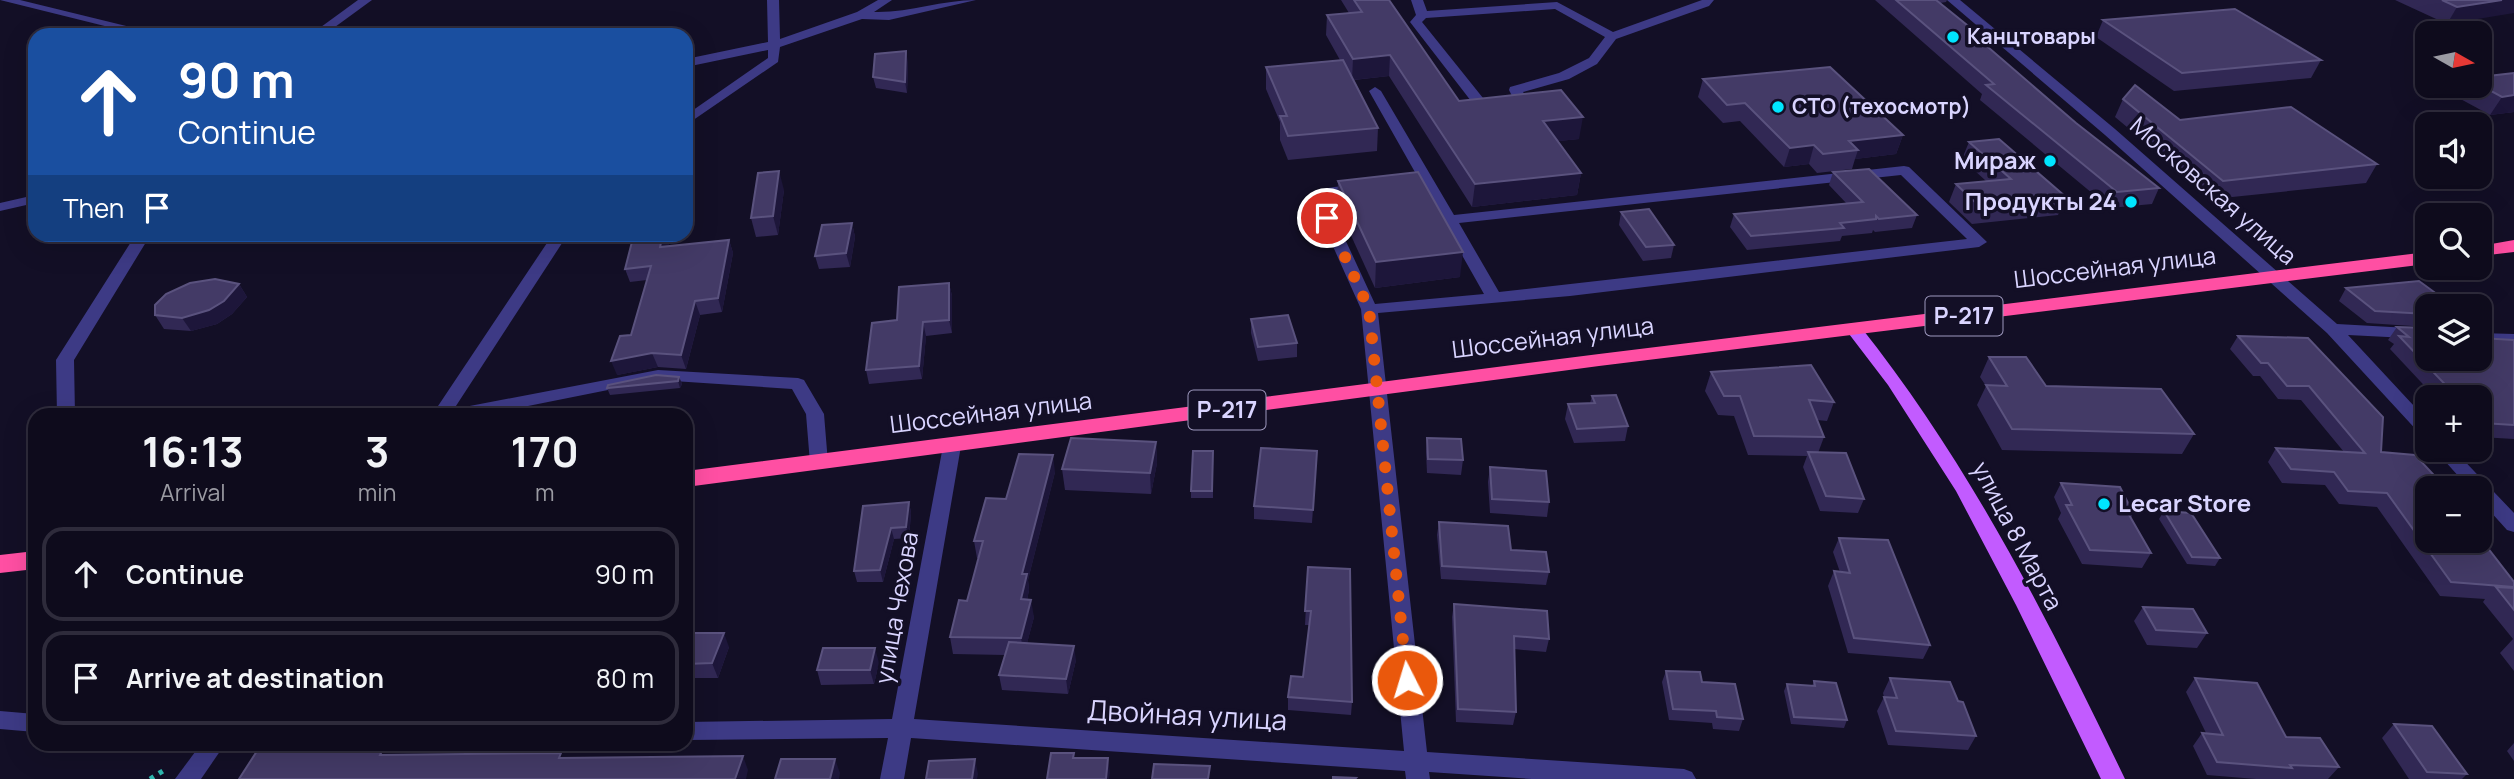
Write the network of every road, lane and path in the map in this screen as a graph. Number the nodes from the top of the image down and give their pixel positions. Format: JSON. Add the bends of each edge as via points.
{"nodes":[{"id":1,"x":5,"y":0,"type":"edge"},
{"id":2,"x":366,"y":0,"type":"edge"},
{"id":3,"x":773,"y":0,"type":"edge"},
{"id":4,"x":887,"y":0,"type":"edge"},
{"id":5,"x":970,"y":0,"type":"edge"},
{"id":6,"x":1418,"y":0,"type":"edge"},
{"id":7,"x":1708,"y":0,"type":"edge"},
{"id":8,"x":1953,"y":0,"type":"edge"},
{"id":9,"x":1553,"y":3,"type":"edge"},
{"id":10,"x":861,"y":15,"type":"junction"},
{"id":11,"x":1422,"y":15,"type":"junction"},
{"id":12,"x":127,"y":28,"type":"edge"},
{"id":13,"x":326,"y":28,"type":"edge"},
{"id":14,"x":1612,"y":36,"type":"junction"},
{"id":15,"x":773,"y":45,"type":"junction"},
{"id":16,"x":693,"y":62,"type":"edge"},
{"id":17,"x":1375,"y":91,"type":"dead end"},
{"id":18,"x":1518,"y":95,"type":"edge"},
{"id":19,"x":1476,"y":98,"type":"edge"},
{"id":20,"x":693,"y":116,"type":"edge"},
{"id":21,"x":1371,"y":189,"type":"edge"},
{"id":22,"x":28,"y":201,"type":"edge"},
{"id":23,"x":0,"y":207,"type":"edge"},
{"id":24,"x":1448,"y":220,"type":"junction"},
{"id":25,"x":139,"y":242,"type":"edge"},
{"id":26,"x":556,"y":242,"type":"edge"},
{"id":27,"x":2514,"y":247,"type":"edge"},
{"id":28,"x":2492,"y":250,"type":"edge"},
{"id":29,"x":2415,"y":259,"type":"edge"},
{"id":30,"x":2273,"y":277,"type":"junction"},
{"id":31,"x":1494,"y":298,"type":"junction"},
{"id":32,"x":1369,"y":309,"type":"junction"},
{"id":33,"x":2333,"y":329,"type":"junction"},
{"id":34,"x":1854,"y":330,"type":"junction"},
{"id":35,"x":2415,"y":333,"type":"edge"},
{"id":36,"x":2492,"y":339,"type":"edge"},
{"id":37,"x":2514,"y":340,"type":"edge"},
{"id":38,"x":1380,"y":389,"type":"junction"},
{"id":39,"x":66,"y":408,"type":"edge"},
{"id":40,"x":446,"y":408,"type":"edge"},
{"id":41,"x":488,"y":408,"type":"edge"},
{"id":42,"x":2415,"y":418,"type":"edge"},
{"id":43,"x":952,"y":446,"type":"junction"},
{"id":44,"x":2455,"y":462,"type":"edge"},
{"id":45,"x":819,"y":463,"type":"junction"},
{"id":46,"x":693,"y":478,"type":"edge"},
{"id":47,"x":2514,"y":525,"type":"edge"},
{"id":48,"x":28,"y":561,"type":"edge"},
{"id":49,"x":0,"y":565,"type":"edge"},
{"id":50,"x":0,"y":720,"type":"edge"},
{"id":51,"x":28,"y":722,"type":"edge"},
{"id":52,"x":903,"y":728,"type":"junction"},
{"id":53,"x":693,"y":731,"type":"edge"},
{"id":54,"x":209,"y":751,"type":"edge"},
{"id":55,"x":1416,"y":769,"type":"edge"},
{"id":56,"x":187,"y":779,"type":"edge"},
{"id":57,"x":892,"y":779,"type":"edge"},
{"id":58,"x":1684,"y":779,"type":"edge"},
{"id":59,"x":2113,"y":779,"type":"edge"}],
"edges":[{"from":1,"to":12,"type":"street"},
{"from":2,"to":13,"type":"street"},
{"from":3,"to":15,"type":"street"},
{"from":4,"to":10,"type":"street"},
{"from":5,"to":10,"type":"street","via":[[889,16]]},
{"from":6,"to":11,"type":"street"},
{"from":7,"to":14,"type":"street"},
{"from":8,"to":30,"type":"street","name":"Московская улица"},
{"from":9,"to":11,"type":"street"},
{"from":9,"to":14,"type":"street"},
{"from":10,"to":15,"type":"street"},
{"from":11,"to":19,"type":"street","via":[[1416,22]]},
{"from":14,"to":18,"type":"street","via":[[1593,61],[1564,76],[1515,90]]},
{"from":15,"to":16,"type":"street"},
{"from":15,"to":20,"type":"street","via":[[774,59]]},
{"from":17,"to":24,"type":"street","via":[[1419,183]]},
{"from":21,"to":32,"type":"street","via":[[1317,195]]},
{"from":22,"to":23,"type":"street"},
{"from":24,"to":31,"type":"street"},
{"from":24,"to":31,"type":"street","via":[[1904,170],[1979,242]]},
{"from":25,"to":39,"type":"street","via":[[65,360]]},
{"from":26,"to":40,"type":"street"},
{"from":27,"to":28,"type":"highway"},
{"from":29,"to":30,"type":"highway","name":"Шоссейная улица","number":"Р-217"},
{"from":30,"to":33,"type":"street","name":"Московская улица"},
{"from":30,"to":34,"type":"highway","name":"Шоссейная улица","number":"Р-217"},
{"from":31,"to":32,"type":"street"},
{"from":32,"to":38,"type":"street"},
{"from":33,"to":35,"type":"street"},
{"from":33,"to":42,"type":"street","name":"Московская улица"},
{"from":34,"to":38,"type":"highway","name":"Шоссейная улица","number":"Р-217"},
{"from":34,"to":59,"type":"main road","name":"улица 8 Марта","via":[[1889,370],[1962,484]]},
{"from":36,"to":37,"type":"street"},
{"from":38,"to":43,"type":"highway","name":"Шоссейная улица","number":"Р-217"},
{"from":38,"to":55,"type":"street"},
{"from":41,"to":45,"type":"street","via":[[657,375],[797,384],[815,414]]},
{"from":43,"to":45,"type":"highway","name":"Шоссейная улица","number":"Р-217"},
{"from":43,"to":52,"type":"street","name":"улица Чехова"},
{"from":44,"to":47,"type":"street"},
{"from":45,"to":46,"type":"highway","name":"Шоссейная улица","number":"Р-217"},
{"from":48,"to":49,"type":"highway"},
{"from":50,"to":51,"type":"street"},
{"from":52,"to":53,"type":"street","name":"Двойная улица"},
{"from":52,"to":55,"type":"street","name":"Двойная улица"},
{"from":52,"to":57,"type":"street","name":"улица Чехова"},
{"from":54,"to":56,"type":"street"},
{"from":55,"to":58,"type":"street","name":"Двойная улица"}]}
